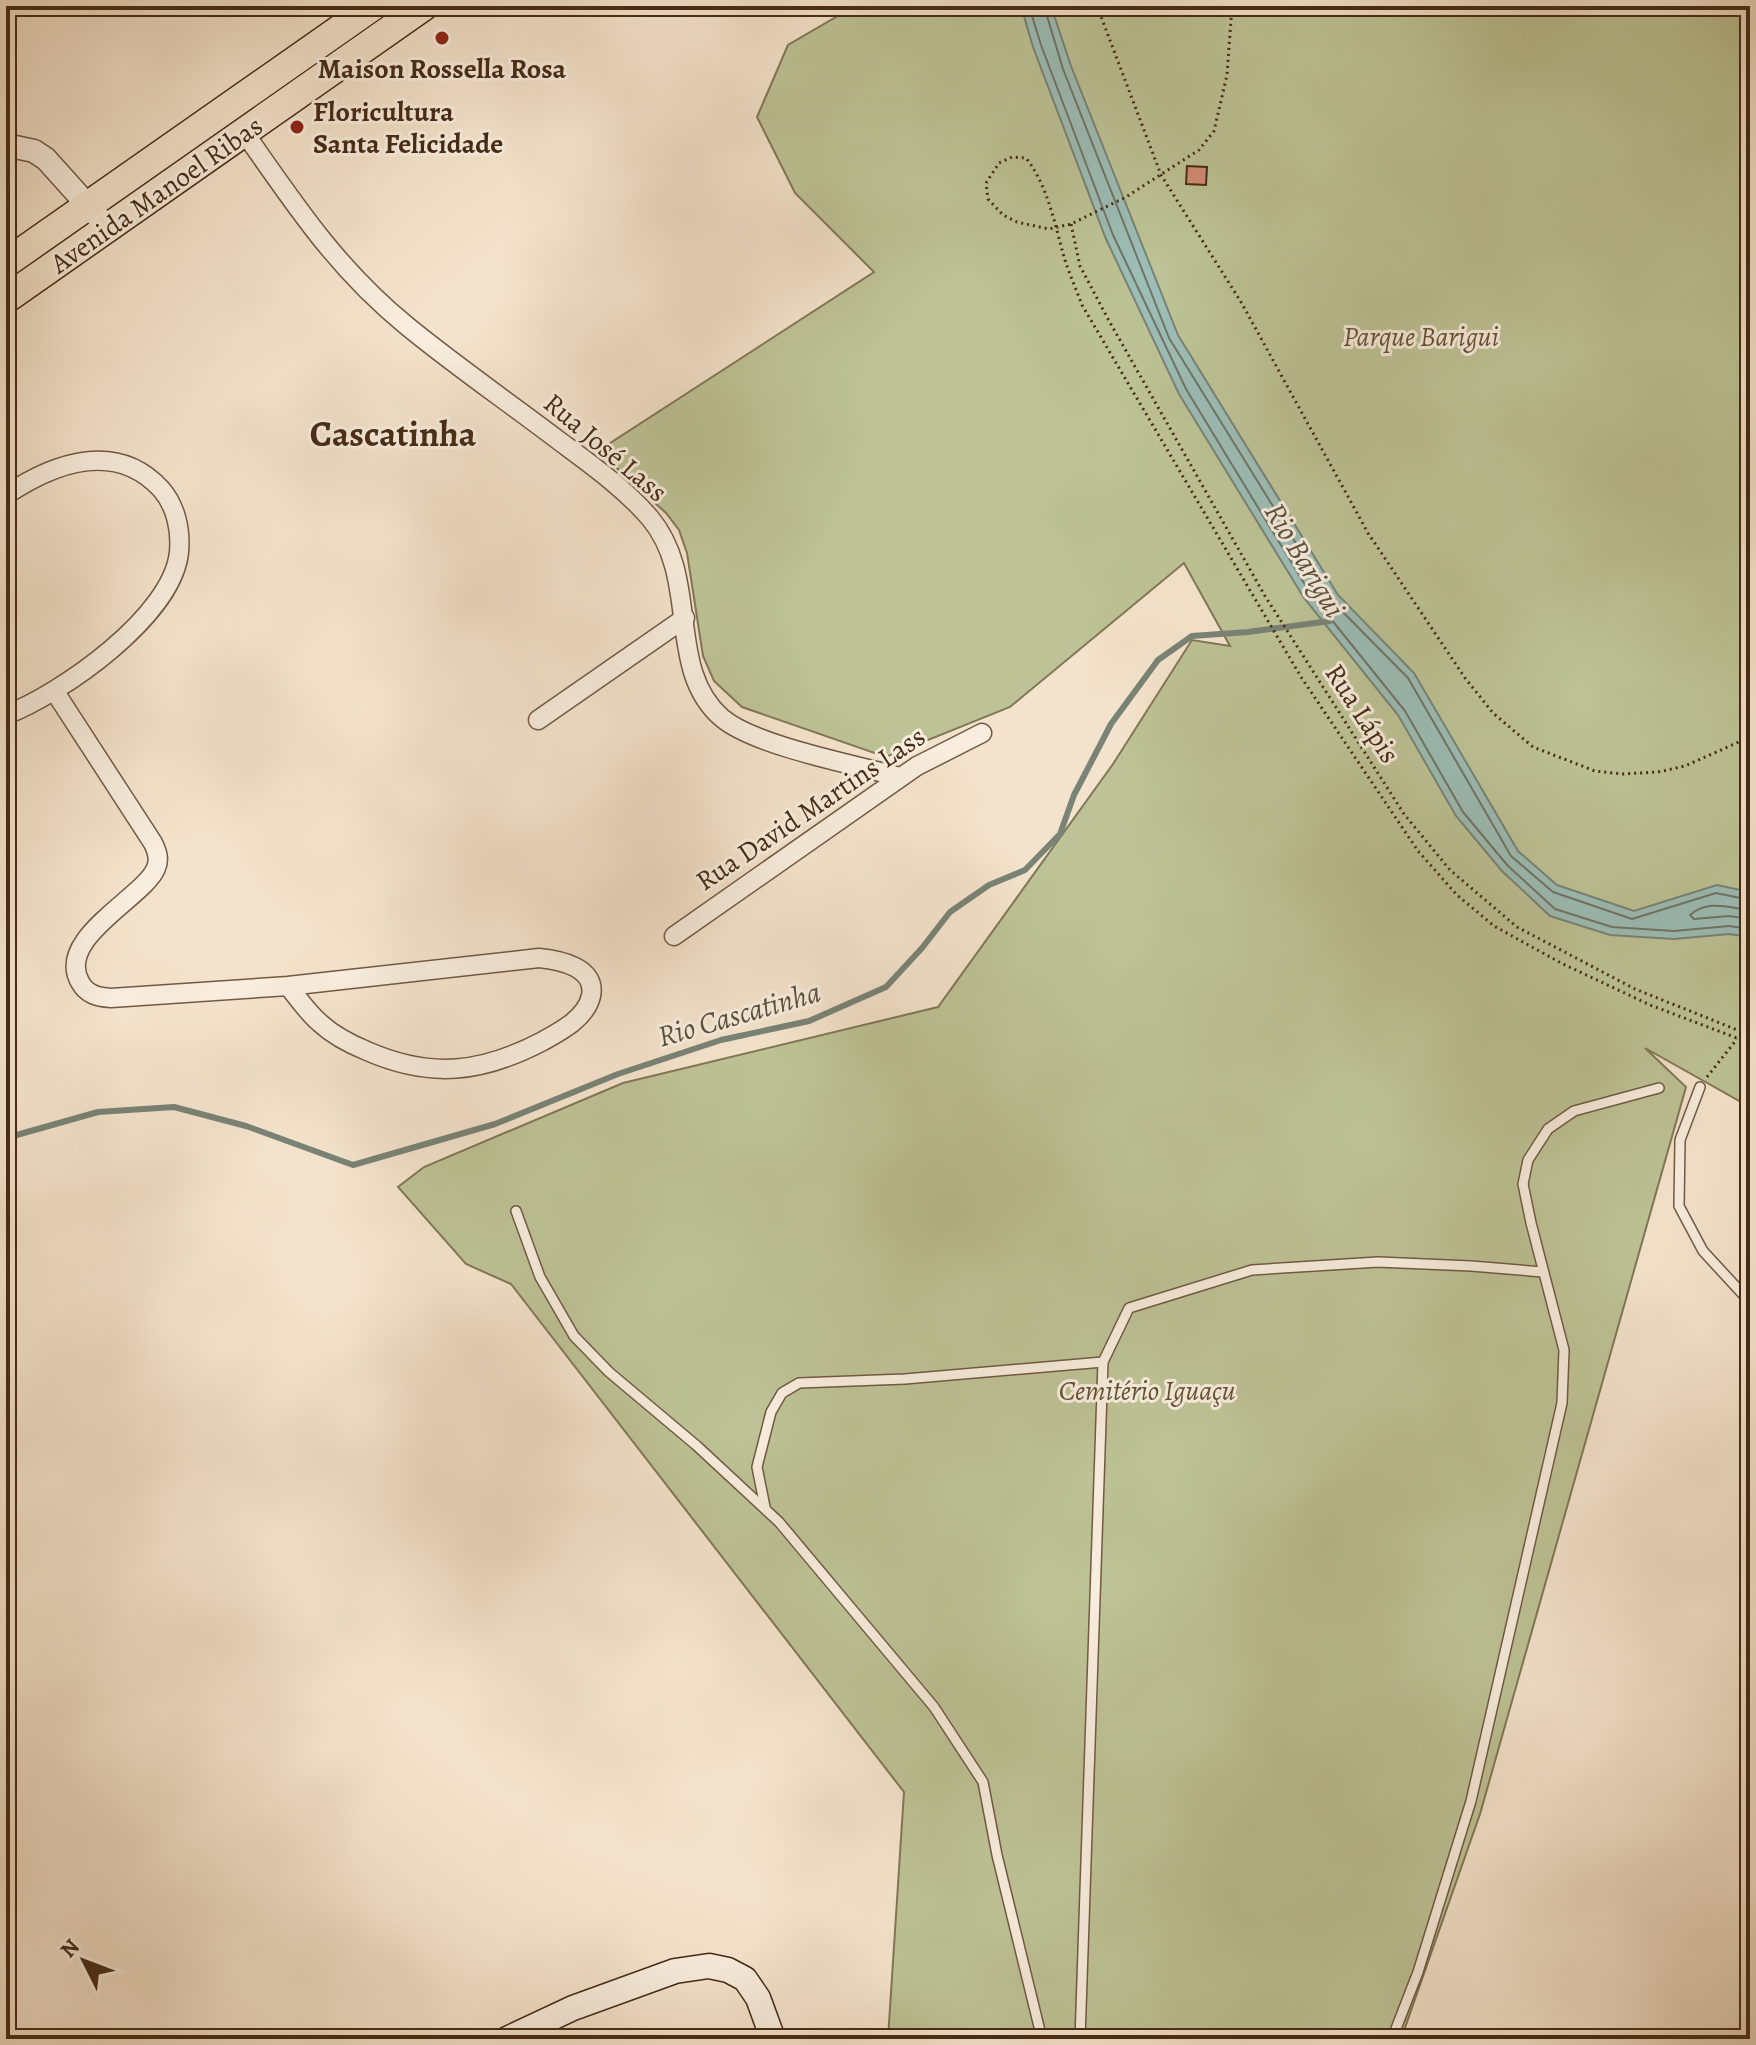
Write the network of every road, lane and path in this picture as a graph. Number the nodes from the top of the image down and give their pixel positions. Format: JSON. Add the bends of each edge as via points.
{"nodes":[{"id":1,"x":373,"y":6,"type":"edge"},
{"id":2,"x":424,"y":6,"type":"edge"},
{"id":3,"x":1097,"y":6,"type":"edge"},
{"id":4,"x":1232,"y":6,"type":"edge"},
{"id":5,"x":244,"y":132,"type":"junction"},
{"id":6,"x":6,"y":145,"type":"edge"},
{"id":7,"x":1161,"y":175,"type":"junction"},
{"id":8,"x":90,"y":205,"type":"junction"},
{"id":9,"x":1071,"y":224,"type":"junction"},
{"id":10,"x":106,"y":228,"type":"junction"},
{"id":11,"x":1058,"y":228,"type":"junction"},
{"id":12,"x":6,"y":263,"type":"edge"},
{"id":13,"x":6,"y":299,"type":"edge"},
{"id":14,"x":6,"y":495,"type":"edge"},
{"id":15,"x":685,"y":618,"type":"junction"},
{"id":16,"x":55,"y":692,"type":"junction"},
{"id":17,"x":6,"y":715,"type":"edge"},
{"id":18,"x":538,"y":720,"type":"dead end"},
{"id":19,"x":982,"y":733,"type":"dead end"},
{"id":20,"x":1750,"y":737,"type":"edge"},
{"id":21,"x":900,"y":777,"type":"junction"},
{"id":22,"x":674,"y":936,"type":"dead end"},
{"id":23,"x":288,"y":986,"type":"junction"},
{"id":24,"x":1750,"y":1035,"type":"edge"},
{"id":25,"x":1738,"y":1039,"type":"junction"},
{"id":26,"x":1750,"y":1043,"type":"edge"},
{"id":27,"x":1700,"y":1087,"type":"joint"},
{"id":28,"x":1659,"y":1088,"type":"dead end"},
{"id":29,"x":516,"y":1211,"type":"dead end"},
{"id":30,"x":1543,"y":1272,"type":"junction"},
{"id":31,"x":1750,"y":1302,"type":"edge"},
{"id":32,"x":1103,"y":1362,"type":"junction"},
{"id":33,"x":765,"y":1508,"type":"junction"},
{"id":34,"x":507,"y":2039,"type":"edge"},
{"id":35,"x":773,"y":2039,"type":"edge"},
{"id":36,"x":1042,"y":2039,"type":"edge"},
{"id":37,"x":1080,"y":2039,"type":"edge"},
{"id":38,"x":1392,"y":2039,"type":"edge"}],
"edges":[{"from":1,"to":8,"type":"main road","name":"Avenida Manoel Ribas"},
{"from":2,"to":5,"type":"main road","name":"Avenida Manoel Ribas"},
{"from":3,"to":7,"type":"path"},
{"from":4,"to":7,"type":"path","via":[[1227,75],[1214,131],[1199,150]]},
{"from":5,"to":10,"type":"main road","name":"Avenida Manoel Ribas"},
{"from":5,"to":15,"type":"street","name":"Rua José Lass","via":[[316,234],[361,285],[408,327],[600,472],[652,520],[675,560]]},
{"from":6,"to":8,"type":"street","via":[[46,159]]},
{"from":7,"to":9,"type":"path"},
{"from":7,"to":20,"type":"path","via":[[1241,302],[1368,533],[1493,713],[1533,747],[1595,771],[1622,774],[1685,766]]},
{"from":8,"to":10,"type":"street"},
{"from":8,"to":12,"type":"main road","name":"Avenida Manoel Ribas"},
{"from":9,"to":11,"type":"path"},
{"from":9,"to":24,"type":"path","name":"Rua Lápis","via":[[1080,266],[1265,596],[1404,814],[1450,870],[1517,927],[1635,989]]},
{"from":10,"to":13,"type":"main road","name":"Avenida Manoel Ribas"},
{"from":11,"to":11,"type":"path","via":[[1026,158],[999,163],[986,183],[995,208],[1032,227]]},
{"from":11,"to":25,"type":"path","via":[[1082,305],[1278,640],[1418,851],[1494,926],[1650,1005]]},
{"from":14,"to":16,"type":"street","via":[[45,473],[106,460],[149,476],[168,497],[178,524],[179,554],[155,604],[125,636]]},
{"from":15,"to":18,"type":"street"},
{"from":15,"to":21,"type":"street","name":"Rua José Lass","via":[[694,678],[723,719],[765,740]]},
{"from":16,"to":17,"type":"street"},
{"from":16,"to":23,"type":"street","via":[[158,855],[156,869],[145,883],[85,941],[77,959],[77,978],[84,989],[111,998]]},
{"from":19,"to":21,"type":"street","name":"Rua David Martins Lass"},
{"from":21,"to":22,"type":"street","name":"Rua David Martins Lass"},
{"from":23,"to":23,"type":"street","via":[[319,1023],[345,1042],[415,1068],[446,1071],[528,1049],[563,1030],[582,1013],[591,995],[579,968],[539,958]]},
{"from":25,"to":26,"type":"path"},
{"from":25,"to":27,"type":"path"},
{"from":27,"to":31,"type":"lane","via":[[1680,1140],[1679,1206],[1703,1251]]},
{"from":28,"to":30,"type":"lane","via":[[1574,1111],[1548,1129],[1528,1160],[1523,1184]]},
{"from":29,"to":33,"type":"lane","via":[[540,1277],[574,1336]]},
{"from":30,"to":32,"type":"lane","via":[[1378,1262],[1252,1270],[1129,1308]]},
{"from":30,"to":38,"type":"lane","via":[[1564,1350],[1562,1403],[1471,1801]]},
{"from":32,"to":33,"type":"lane","via":[[799,1383],[782,1393],[771,1412],[757,1467]]},
{"from":32,"to":37,"type":"lane"},
{"from":33,"to":36,"type":"lane","via":[[934,1707],[983,1782]]},
{"from":34,"to":35,"type":"main road","via":[[675,1971],[709,1966],[745,1979]]}]}
